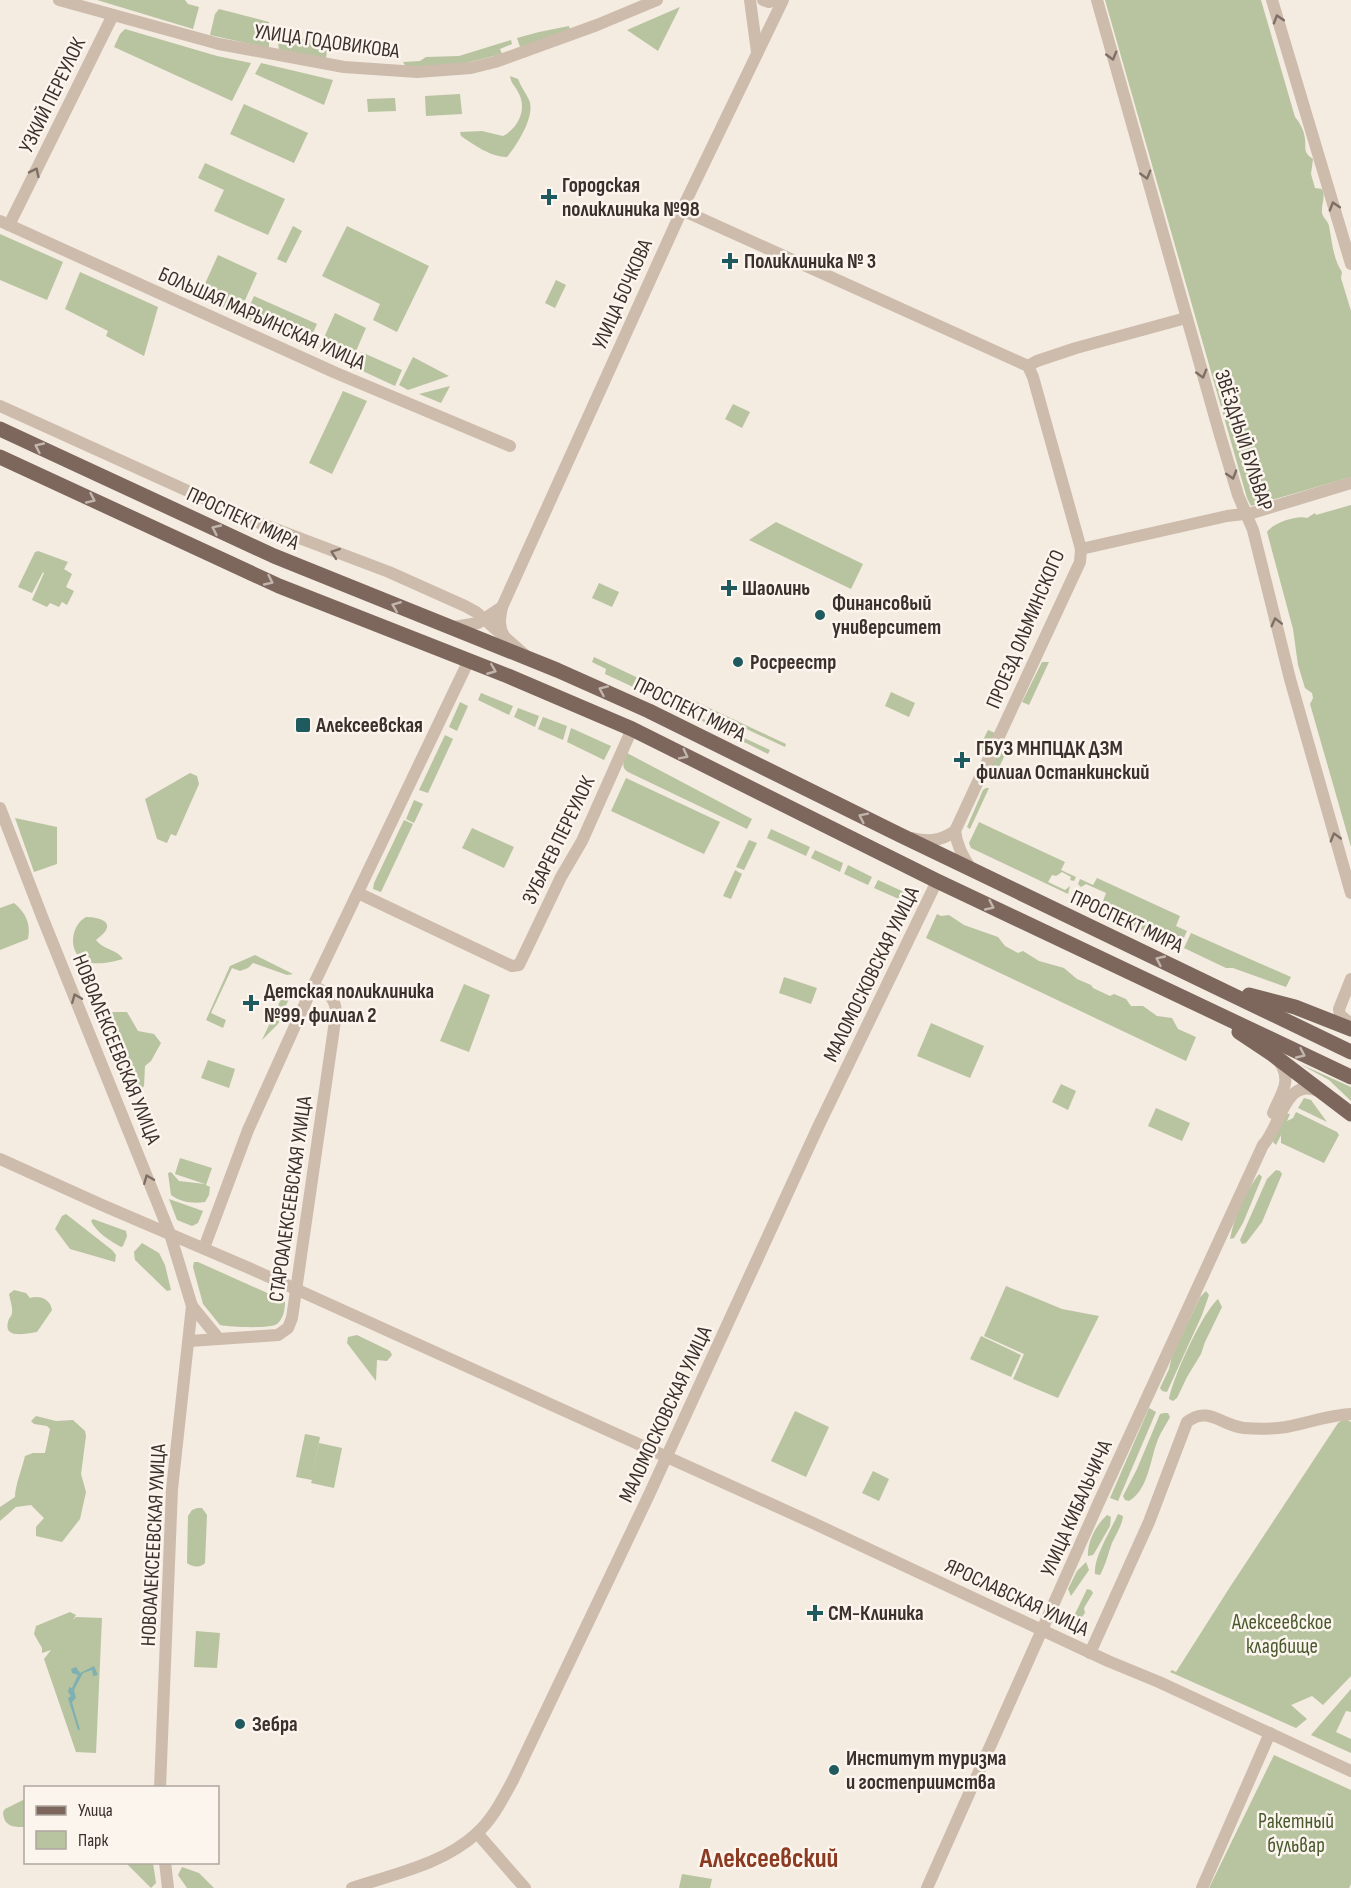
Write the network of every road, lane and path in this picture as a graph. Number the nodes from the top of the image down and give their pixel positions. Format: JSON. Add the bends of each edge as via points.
{"nodes":[{"id":1,"x":58,"y":0,"type":"edge"},
{"id":2,"x":657,"y":0,"type":"edge"},
{"id":3,"x":750,"y":0,"type":"edge"},
{"id":4,"x":763,"y":0,"type":"edge"},
{"id":5,"x":775,"y":0,"type":"edge"},
{"id":6,"x":783,"y":0,"type":"edge"},
{"id":7,"x":1096,"y":0,"type":"edge"},
{"id":8,"x":1272,"y":0,"type":"edge"},
{"id":9,"x":113,"y":15,"type":"junction"},
{"id":10,"x":757,"y":53,"type":"junction"},
{"id":11,"x":682,"y":210,"type":"junction"},
{"id":12,"x":5,"y":223,"type":"edge"},
{"id":13,"x":1351,"y":264,"type":"edge"},
{"id":14,"x":1186,"y":318,"type":"junction"},
{"id":15,"x":1028,"y":366,"type":"junction"},
{"id":16,"x":0,"y":406,"type":"edge"},
{"id":17,"x":0,"y":429,"type":"edge"},
{"id":18,"x":510,"y":446,"type":"dead end"},
{"id":19,"x":0,"y":457,"type":"edge"},
{"id":20,"x":1351,"y":483,"type":"edge"},
{"id":21,"x":1245,"y":514,"type":"junction"},
{"id":22,"x":1081,"y":549,"type":"junction"},
{"id":23,"x":502,"y":607,"type":"junction"},
{"id":24,"x":484,"y":618,"type":"junction"},
{"id":25,"x":450,"y":627,"type":"junction"},
{"id":26,"x":504,"y":636,"type":"junction"},
{"id":27,"x":469,"y":660,"type":"junction"},
{"id":28,"x":531,"y":660,"type":"junction"},
{"id":29,"x":632,"y":729,"type":"junction"},
{"id":30,"x":0,"y":808,"type":"edge"},
{"id":31,"x":956,"y":831,"type":"junction"},
{"id":32,"x":900,"y":835,"type":"junction"},
{"id":33,"x":972,"y":870,"type":"junction"},
{"id":34,"x":937,"y":881,"type":"junction"},
{"id":35,"x":358,"y":893,"type":"junction"},
{"id":36,"x":1351,"y":894,"type":"edge"},
{"id":37,"x":1351,"y":979,"type":"edge"},
{"id":38,"x":1213,"y":985,"type":"junction"},
{"id":39,"x":314,"y":986,"type":"junction"},
{"id":40,"x":1210,"y":1011,"type":"junction"},
{"id":41,"x":1351,"y":1024,"type":"edge"},
{"id":42,"x":1351,"y":1029,"type":"edge"},
{"id":43,"x":1351,"y":1052,"type":"edge"},
{"id":44,"x":1272,"y":1054,"type":"junction"},
{"id":45,"x":1351,"y":1077,"type":"edge"},
{"id":46,"x":1327,"y":1095,"type":"junction"},
{"id":47,"x":1351,"y":1114,"type":"edge"},
{"id":48,"x":1263,"y":1145,"type":"junction"},
{"id":49,"x":0,"y":1159,"type":"edge"},
{"id":50,"x":170,"y":1234,"type":"junction"},
{"id":51,"x":204,"y":1248,"type":"junction"},
{"id":52,"x":297,"y":1290,"type":"junction"},
{"id":53,"x":192,"y":1306,"type":"junction"},
{"id":54,"x":219,"y":1339,"type":"junction"},
{"id":55,"x":189,"y":1341,"type":"junction"},
{"id":56,"x":1351,"y":1414,"type":"edge"},
{"id":57,"x":667,"y":1457,"type":"junction"},
{"id":58,"x":1043,"y":1630,"type":"junction"},
{"id":59,"x":1090,"y":1653,"type":"junction"},
{"id":60,"x":1270,"y":1733,"type":"junction"},
{"id":61,"x":1351,"y":1771,"type":"edge"},
{"id":62,"x":160,"y":1786,"type":"edge"},
{"id":63,"x":477,"y":1833,"type":"junction"},
{"id":64,"x":165,"y":1864,"type":"edge"},
{"id":65,"x":168,"y":1888,"type":"edge"},
{"id":66,"x":352,"y":1888,"type":"edge"},
{"id":67,"x":525,"y":1888,"type":"edge"},
{"id":68,"x":927,"y":1888,"type":"edge"},
{"id":69,"x":1202,"y":1888,"type":"edge"}],
"edges":[{"from":1,"to":9,"type":"street","name":"УЛИЦА ГОДОВИКОВА"},
{"from":2,"to":9,"type":"street","name":"УЛИЦА ГОДОВИКОВА","via":[[495,62],[417,72],[344,67],[219,44]]},
{"from":3,"to":10,"type":"street"},
{"from":4,"to":5,"type":"street"},
{"from":6,"to":10,"type":"street","name":"УЛИЦА БОЧКОВА"},
{"from":7,"to":14,"type":"street","name":"ЗВЁЗДНЫЙ БУЛЬВАР","one_way":true},
{"from":13,"to":8,"type":"street","one_way":true},
{"from":12,"to":9,"type":"street","name":"УЗКИЙ ПЕРЕУЛОК","one_way":true},
{"from":10,"to":11,"type":"street","name":"УЛИЦА БОЧКОВА"},
{"from":11,"to":15,"type":"street"},
{"from":11,"to":23,"type":"street","name":"УЛИЦА БОЧКОВА"},
{"from":12,"to":18,"type":"street","name":"БОЛЬШАЯ МАРЬИНСКАЯ УЛИЦА","via":[[342,376]]},
{"from":14,"to":15,"type":"street","via":[[1076,348]]},
{"from":14,"to":21,"type":"street","name":"ЗВЁЗДНЫЙ БУЛЬВАР","one_way":true},
{"from":15,"to":22,"type":"street","name":"ПРОЕЗД ОЛЬМИНСКОГО"},
{"from":24,"to":16,"type":"street","one_way":true,"via":[[415,584],[252,520]]},
{"from":25,"to":17,"type":"main road","name":"ПРОСПЕКТ МИРА","one_way":true,"via":[[274,556]]},
{"from":19,"to":27,"type":"main road","name":"ПРОСПЕКТ МИРА","one_way":true,"via":[[279,586]]},
{"from":20,"to":21,"type":"street"},
{"from":21,"to":22,"type":"street"},
{"from":36,"to":21,"type":"street","name":"ЗВЁЗДНЫЙ БУЛЬВАР","one_way":true,"via":[[1290,679],[1253,530]]},
{"from":22,"to":31,"type":"street","name":"ПРОЕЗД ОЛЬМИНСКОГО","via":[[1078,566]]},
{"from":23,"to":24,"type":"street"},
{"from":23,"to":26,"type":"street","name":"УЛИЦА БОЧКОВА","via":[[499,620]]},
{"from":24,"to":25,"type":"street","via":[[470,626]]},
{"from":24,"to":26,"type":"street"},
{"from":25,"to":28,"type":"main road","name":"ПРОСПЕКТ МИРА"},
{"from":26,"to":28,"type":"street"},
{"from":27,"to":29,"type":"main road","name":"ПРОСПЕКТ МИРА","one_way":true},
{"from":27,"to":35,"type":"street"},
{"from":32,"to":28,"type":"main road","name":"ПРОСПЕКТ МИРА","one_way":true,"via":[[649,711]]},
{"from":29,"to":34,"type":"main road","name":"ПРОСПЕКТ МИРА","one_way":true},
{"from":29,"to":35,"type":"street","name":"ЗУБАРЕВ ПЕРЕУЛОК","via":[[582,840],[515,967]]},
{"from":50,"to":30,"type":"street","name":"НОВОАЛЕКСЕЕВСКАЯ УЛИЦА","one_way":true},
{"from":31,"to":32,"type":"street","via":[[934,841]]},
{"from":31,"to":33,"type":"street","via":[[960,852]]},
{"from":32,"to":33,"type":"main road","name":"ПРОСПЕКТ МИРА"},
{"from":38,"to":33,"type":"main road","name":"ПРОСПЕКТ МИРА","one_way":true},
{"from":34,"to":40,"type":"main road","name":"ПРОСПЕКТ МИРА","one_way":true},
{"from":34,"to":57,"type":"street","name":"МАЛОМОСКОВСКАЯ УЛИЦА","via":[[818,1127]]},
{"from":35,"to":39,"type":"street"},
{"from":37,"to":41,"type":"street","via":[[1339,1009]]},
{"from":38,"to":42,"type":"main road"},
{"from":38,"to":43,"type":"main road","name":"ПРОСПЕКТ МИРА"},
{"from":39,"to":51,"type":"street","via":[[249,1130]]},
{"from":39,"to":52,"type":"street","name":"СТАРОАЛЕКСЕЕВСКАЯ УЛИЦА","via":[[333,997],[336,1014]]},
{"from":40,"to":44,"type":"main road"},
{"from":40,"to":45,"type":"main road","name":"ПРОСПЕКТ МИРА","one_way":true},
{"from":44,"to":46,"type":"main road"},
{"from":44,"to":48,"type":"street","name":"УЛИЦА КИБАЛЬЧИЧА","via":[[1284,1069],[1286,1081],[1264,1133]]},
{"from":46,"to":47,"type":"main road"},
{"from":46,"to":48,"type":"street","name":"УЛИЦА КИБАЛЬЧИЧА","via":[[1309,1088],[1293,1093]]},
{"from":48,"to":58,"type":"street","name":"УЛИЦА КИБАЛЬЧИЧА"},
{"from":49,"to":50,"type":"street","name":"ЯРОСЛАВСКАЯ УЛИЦА"},
{"from":50,"to":51,"type":"street","name":"ЯРОСЛАВСКАЯ УЛИЦА"},
{"from":50,"to":53,"type":"street","name":"НОВОАЛЕКСЕЕВСКАЯ УЛИЦА"},
{"from":51,"to":52,"type":"street","name":"ЯРОСЛАВСКАЯ УЛИЦА"},
{"from":52,"to":54,"type":"street","name":"СТАРОАЛЕКСЕЕВСКАЯ УЛИЦА","via":[[292,1318],[281,1334]]},
{"from":52,"to":57,"type":"street","name":"ЯРОСЛАВСКАЯ УЛИЦА"},
{"from":53,"to":54,"type":"street","name":"НОВОАЛЕКСЕЕВСКАЯ УЛИЦА"},
{"from":53,"to":55,"type":"street","name":"НОВОАЛЕКСЕЕВСКАЯ УЛИЦА"},
{"from":54,"to":55,"type":"street","name":"СТАРОАЛЕКСЕЕВСКАЯ УЛИЦА"},
{"from":55,"to":62,"type":"street","name":"НОВОАЛЕКСЕЕВСКАЯ УЛИЦА","via":[[172,1489]]},
{"from":56,"to":59,"type":"street","via":[[1284,1428],[1242,1428],[1204,1414],[1187,1422],[1149,1522]]},
{"from":57,"to":58,"type":"street","name":"ЯРОСЛАВСКАЯ УЛИЦА"},
{"from":57,"to":63,"type":"street","name":"МАЛОМОСКОВСКАЯ УЛИЦА","via":[[513,1780],[497,1809]]},
{"from":58,"to":59,"type":"street","name":"ЯРОСЛАВСКАЯ УЛИЦА"},
{"from":58,"to":68,"type":"street","name":"УЛИЦА КИБАЛЬЧИЧА"},
{"from":59,"to":60,"type":"street","name":"ЯРОСЛАВСКАЯ УЛИЦА"},
{"from":60,"to":61,"type":"street","name":"ЯРОСЛАВСКАЯ УЛИЦА"},
{"from":60,"to":69,"type":"street"},
{"from":63,"to":66,"type":"street","name":"МАЛОМОСКОВСКАЯ УЛИЦА","via":[[428,1862]]},
{"from":63,"to":67,"type":"street"},
{"from":64,"to":65,"type":"street"}]}
